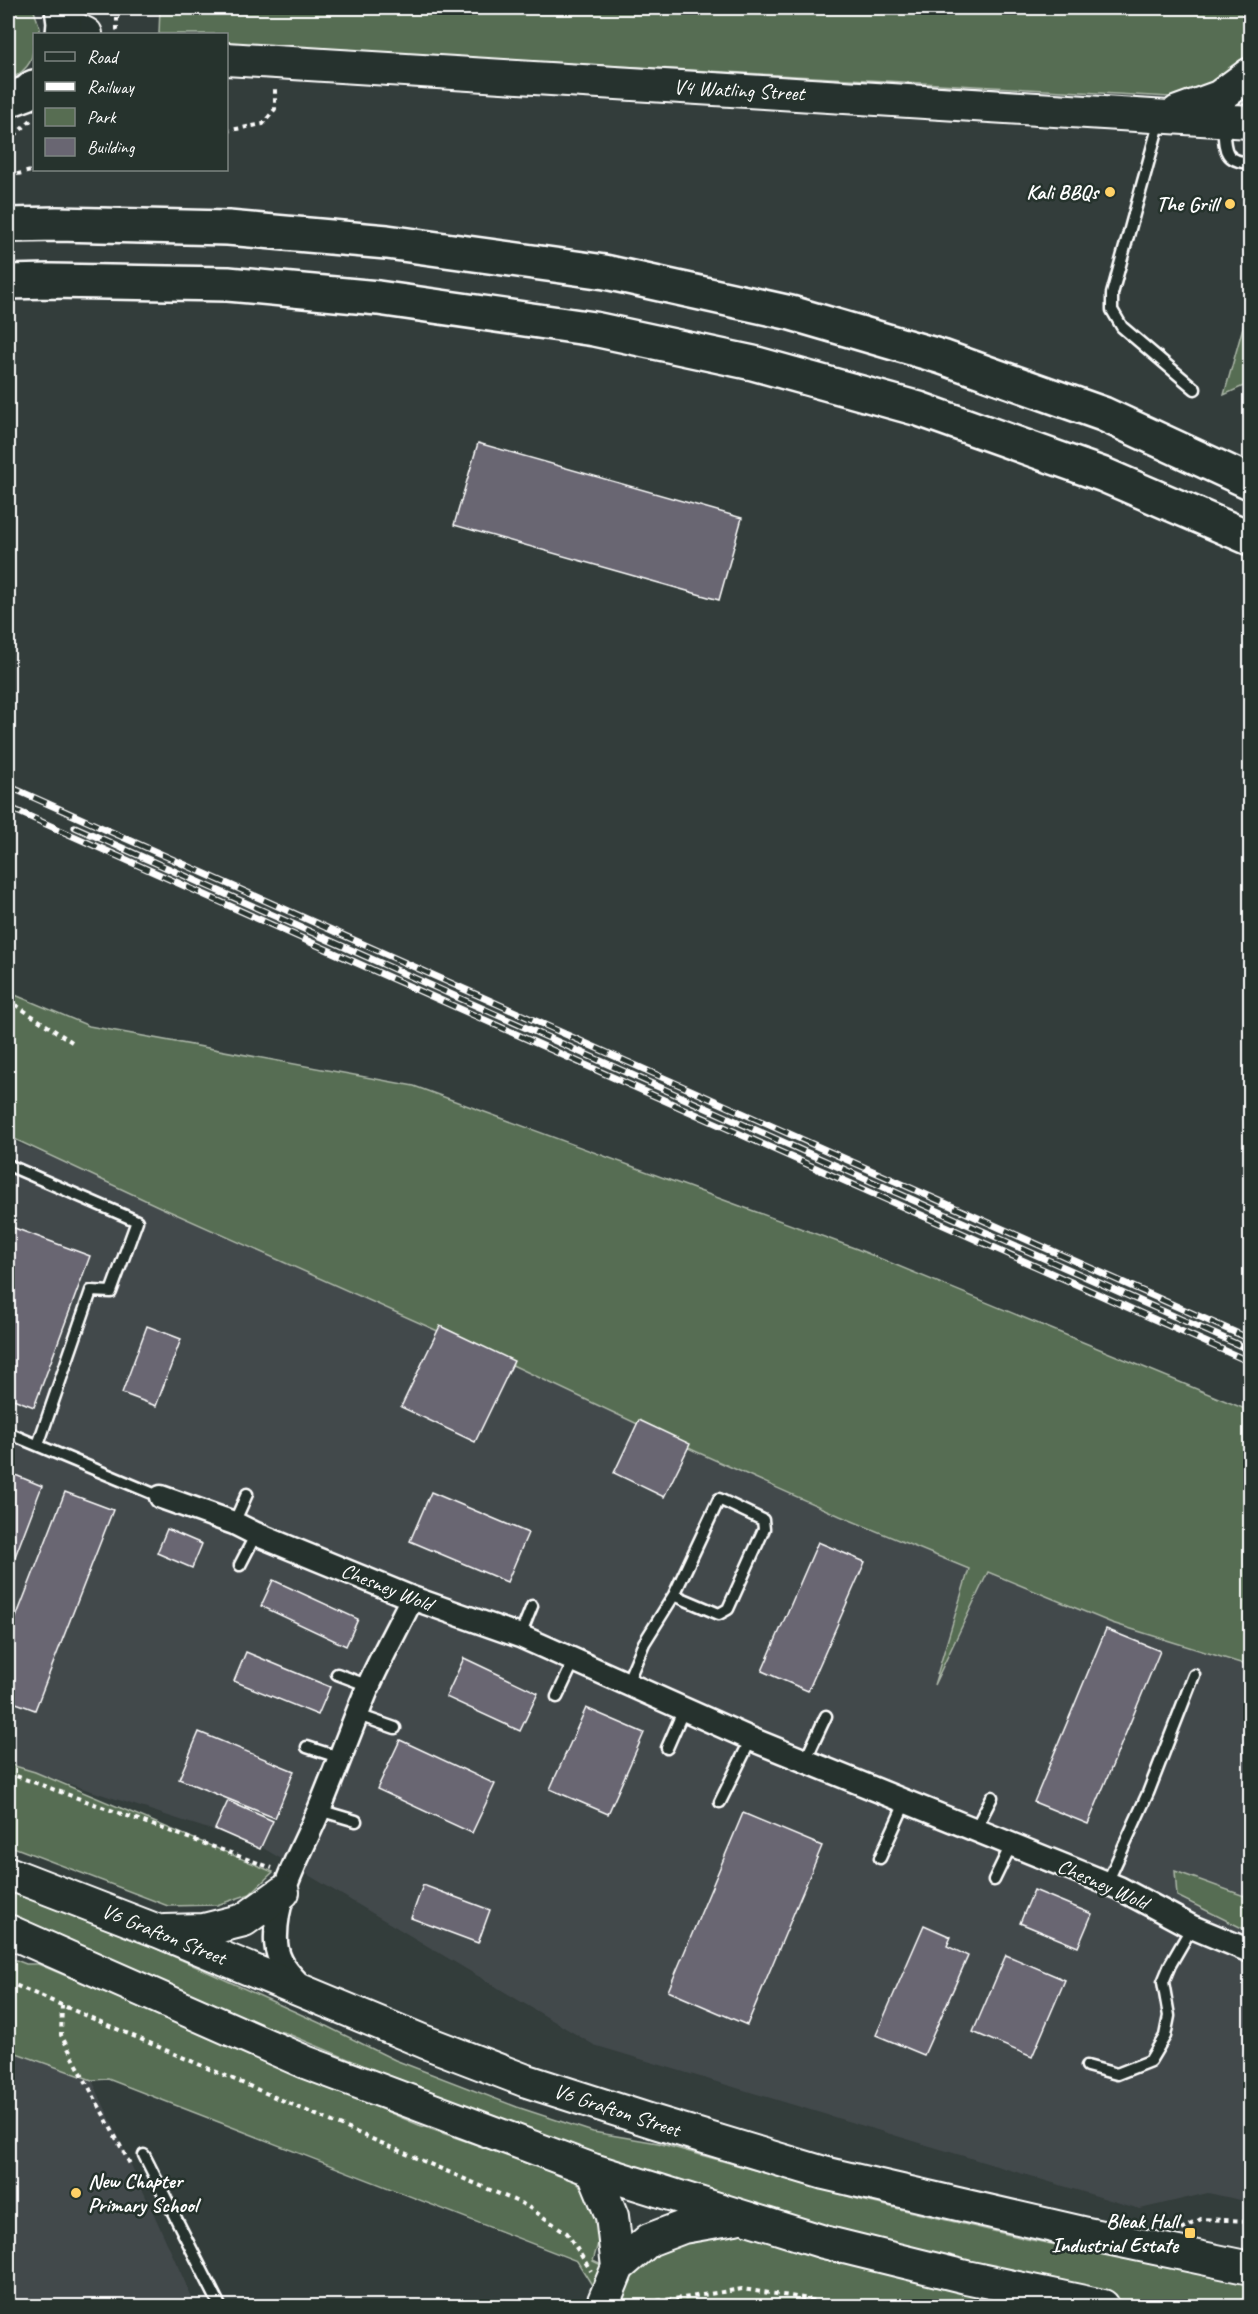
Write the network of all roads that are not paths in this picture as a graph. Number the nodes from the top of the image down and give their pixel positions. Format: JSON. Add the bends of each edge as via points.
{"nodes":[{"id":1,"x":228,"y":59,"type":"edge"},
{"id":2,"x":1251,"y":74,"type":"edge"},
{"id":3,"x":1165,"y":116,"type":"junction"},
{"id":4,"x":1237,"y":121,"type":"edge"},
{"id":5,"x":1251,"y":163,"type":"edge"},
{"id":6,"x":8,"y":225,"type":"edge"},
{"id":7,"x":8,"y":282,"type":"edge"},
{"id":8,"x":1195,"y":389,"type":"dead end"},
{"id":9,"x":1251,"y":482,"type":"edge"},
{"id":10,"x":1251,"y":538,"type":"edge"},
{"id":11,"x":8,"y":1165,"type":"edge"},
{"id":12,"x":8,"y":1432,"type":"edge"},
{"id":13,"x":38,"y":1445,"type":"junction"},
{"id":14,"x":247,"y":1494,"type":"dead end"},
{"id":15,"x":161,"y":1497,"type":"joint"},
{"id":16,"x":234,"y":1523,"type":"junction"},
{"id":17,"x":256,"y":1534,"type":"junction"},
{"id":18,"x":240,"y":1565,"type":"dead end"},
{"id":19,"x":674,"y":1595,"type":"junction"},
{"id":20,"x":412,"y":1598,"type":"junction"},
{"id":21,"x":531,"y":1606,"type":"dead end"},
{"id":22,"x":520,"y":1636,"type":"junction"},
{"id":23,"x":574,"y":1661,"type":"junction"},
{"id":24,"x":337,"y":1674,"type":"dead end"},
{"id":25,"x":1194,"y":1675,"type":"dead end"},
{"id":26,"x":627,"y":1683,"type":"junction"},
{"id":27,"x":369,"y":1686,"type":"junction"},
{"id":28,"x":556,"y":1697,"type":"dead end"},
{"id":29,"x":684,"y":1709,"type":"junction"},
{"id":30,"x":358,"y":1715,"type":"junction"},
{"id":31,"x":825,"y":1716,"type":"dead end"},
{"id":32,"x":395,"y":1728,"type":"dead end"},
{"id":33,"x":751,"y":1739,"type":"junction"},
{"id":34,"x":307,"y":1746,"type":"dead end"},
{"id":35,"x":667,"y":1748,"type":"dead end"},
{"id":36,"x":338,"y":1757,"type":"junction"},
{"id":37,"x":805,"y":1761,"type":"junction"},
{"id":38,"x":992,"y":1797,"type":"dead end"},
{"id":39,"x":720,"y":1802,"type":"dead end"},
{"id":40,"x":905,"y":1803,"type":"junction"},
{"id":41,"x":319,"y":1810,"type":"junction"},
{"id":42,"x":356,"y":1821,"type":"dead end"},
{"id":43,"x":975,"y":1830,"type":"junction"},
{"id":44,"x":1011,"y":1845,"type":"junction"},
{"id":45,"x":880,"y":1858,"type":"dead end"},
{"id":46,"x":8,"y":1873,"type":"edge"},
{"id":47,"x":994,"y":1880,"type":"dead end"},
{"id":48,"x":286,"y":1883,"type":"junction"},
{"id":49,"x":1107,"y":1883,"type":"junction"},
{"id":50,"x":1192,"y":1927,"type":"junction"},
{"id":51,"x":8,"y":1931,"type":"edge"},
{"id":52,"x":158,"y":1931,"type":"junction"},
{"id":53,"x":1251,"y":1951,"type":"edge"},
{"id":54,"x":308,"y":1994,"type":"junction"},
{"id":55,"x":1087,"y":2066,"type":"dead end"},
{"id":56,"x":144,"y":2155,"type":"dead end"},
{"id":57,"x":593,"y":2170,"type":"junction"},
{"id":58,"x":742,"y":2217,"type":"junction"},
{"id":59,"x":1251,"y":2268,"type":"edge"},
{"id":60,"x":610,"y":2290,"type":"edge"},
{"id":61,"x":220,"y":2307,"type":"edge"},
{"id":62,"x":1103,"y":2307,"type":"edge"}],
"edges":[{"from":1,"to":3,"type":"street","name":"V4 Watling Street"},
{"from":2,"to":3,"type":"street","via":[[1219,97]]},
{"from":3,"to":4,"type":"street","name":"V4 Watling Street"},
{"from":3,"to":8,"type":"lane","via":[[1112,294],[1113,310],[1122,327]]},
{"from":4,"to":5,"type":"lane","via":[[1224,148],[1228,157]]},
{"from":6,"to":9,"type":"highway","via":[[228,228],[387,242],[605,272],[791,313],[942,357],[1103,414]]},
{"from":7,"to":10,"type":"highway","via":[[228,284],[378,298],[594,329],[753,363],[919,410],[1104,475]]},
{"from":11,"to":13,"type":"lane","via":[[137,1221],[111,1292],[91,1291]]},
{"from":12,"to":13,"type":"lane"},
{"from":13,"to":15,"type":"lane"},
{"from":14,"to":16,"type":"lane"},
{"from":15,"to":16,"type":"street","name":"Chesney Wold"},
{"from":16,"to":17,"type":"street","name":"Chesney Wold"},
{"from":17,"to":18,"type":"lane"},
{"from":17,"to":20,"type":"street","name":"Chesney Wold"},
{"from":19,"to":19,"type":"lane","via":[[719,1499],[764,1520],[764,1529],[725,1613]]},
{"from":19,"to":26,"type":"lane","via":[[644,1643]]},
{"from":20,"to":22,"type":"street","name":"Chesney Wold"},
{"from":20,"to":27,"type":"street"},
{"from":21,"to":22,"type":"lane"},
{"from":22,"to":23,"type":"street","name":"Chesney Wold"},
{"from":23,"to":26,"type":"street","name":"Chesney Wold"},
{"from":23,"to":28,"type":"lane"},
{"from":24,"to":27,"type":"lane"},
{"from":25,"to":49,"type":"lane","via":[[1148,1793]]},
{"from":26,"to":29,"type":"street","name":"Chesney Wold"},
{"from":27,"to":30,"type":"street"},
{"from":29,"to":33,"type":"street","name":"Chesney Wold"},
{"from":29,"to":35,"type":"lane"},
{"from":30,"to":32,"type":"lane"},
{"from":30,"to":36,"type":"street"},
{"from":31,"to":37,"type":"lane"},
{"from":33,"to":37,"type":"street","name":"Chesney Wold"},
{"from":33,"to":39,"type":"lane"},
{"from":34,"to":36,"type":"lane"},
{"from":36,"to":41,"type":"street"},
{"from":37,"to":40,"type":"street","name":"Chesney Wold"},
{"from":38,"to":43,"type":"lane"},
{"from":40,"to":43,"type":"street","name":"Chesney Wold"},
{"from":40,"to":45,"type":"lane"},
{"from":41,"to":42,"type":"lane"},
{"from":41,"to":48,"type":"street"},
{"from":43,"to":44,"type":"street","name":"Chesney Wold"},
{"from":44,"to":47,"type":"lane"},
{"from":44,"to":49,"type":"street","name":"Chesney Wold"},
{"from":46,"to":52,"type":"street","name":"V6 Grafton Street"},
{"from":48,"to":52,"type":"street","via":[[244,1920],[204,1930]]},
{"from":48,"to":54,"type":"street","via":[[276,1945],[282,1965]]},
{"from":49,"to":50,"type":"street","name":"Chesney Wold"},
{"from":50,"to":53,"type":"street","name":"Chesney Wold"},
{"from":50,"to":55,"type":"lane","via":[[1163,1982],[1169,2016],[1165,2036],[1150,2061],[1117,2074]]},
{"from":51,"to":57,"type":"street","via":[[305,2062]]},
{"from":52,"to":54,"type":"street","name":"V6 Grafton Street"},
{"from":54,"to":59,"type":"street","name":"V6 Grafton Street","via":[[524,2080],[813,2169]]},
{"from":56,"to":61,"type":"lane"},
{"from":57,"to":58,"type":"street"},
{"from":57,"to":60,"type":"street","via":[[612,2216]]},
{"from":58,"to":60,"type":"street","via":[[665,2232],[640,2246]]},
{"from":58,"to":62,"type":"street","via":[[824,2242]]}]}
